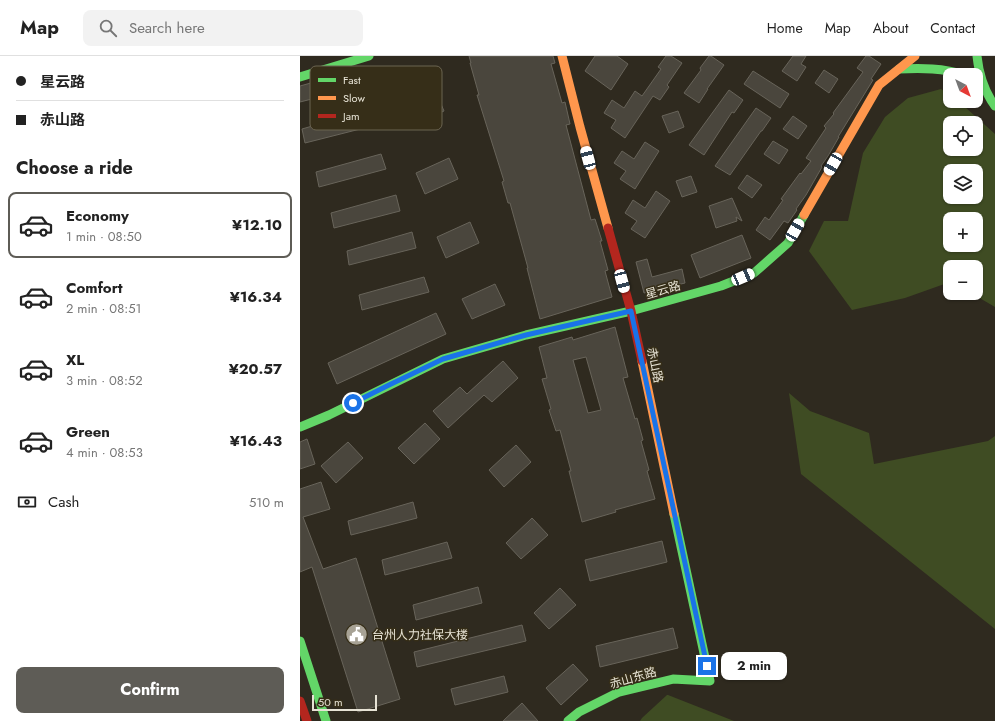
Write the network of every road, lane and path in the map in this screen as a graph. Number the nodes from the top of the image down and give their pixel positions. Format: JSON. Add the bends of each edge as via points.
{"nodes":[{"id":1,"x":369,"y":56,"type":"edge"},
{"id":2,"x":562,"y":56,"type":"edge"},
{"id":3,"x":915,"y":56,"type":"edge"},
{"id":4,"x":977,"y":56,"type":"edge"},
{"id":5,"x":336,"y":66,"type":"edge"},
{"id":6,"x":978,"y":68,"type":"edge"},
{"id":7,"x":899,"y":69,"type":"junction"},
{"id":8,"x":943,"y":70,"type":"edge"},
{"id":9,"x":310,"y":74,"type":"edge"},
{"id":10,"x":300,"y":77,"type":"edge"},
{"id":11,"x":983,"y":88,"type":"edge"},
{"id":12,"x":995,"y":106,"type":"edge"},
{"id":13,"x":631,"y":311,"type":"junction"},
{"id":14,"x":300,"y":427,"type":"edge"},
{"id":15,"x":300,"y":641,"type":"edge"},
{"id":16,"x":710,"y":682,"type":"joint"},
{"id":17,"x":300,"y":701,"type":"edge"},
{"id":18,"x":307,"y":721,"type":"edge"},
{"id":19,"x":326,"y":721,"type":"edge"},
{"id":20,"x":568,"y":721,"type":"edge"}],
"edges":[{"from":1,"to":5,"type":"street"},
{"from":2,"to":13,"type":"street","name":"赤山路"},
{"from":3,"to":7,"type":"street","name":"星云路"},
{"from":4,"to":6,"type":"street"},
{"from":7,"to":8,"type":"street"},
{"from":7,"to":13,"type":"street","name":"星云路","via":[[879,85],[788,243],[754,273],[721,286]]},
{"from":9,"to":10,"type":"street"},
{"from":11,"to":12,"type":"street"},
{"from":13,"to":14,"type":"street","name":"星云路","via":[[526,335],[443,359],[329,416]]},
{"from":13,"to":16,"type":"street","name":"赤山路"},
{"from":15,"to":19,"type":"street"},
{"from":16,"to":20,"type":"street","name":"赤山东路","via":[[673,679],[619,692],[579,712]]},
{"from":17,"to":18,"type":"street"}]}
